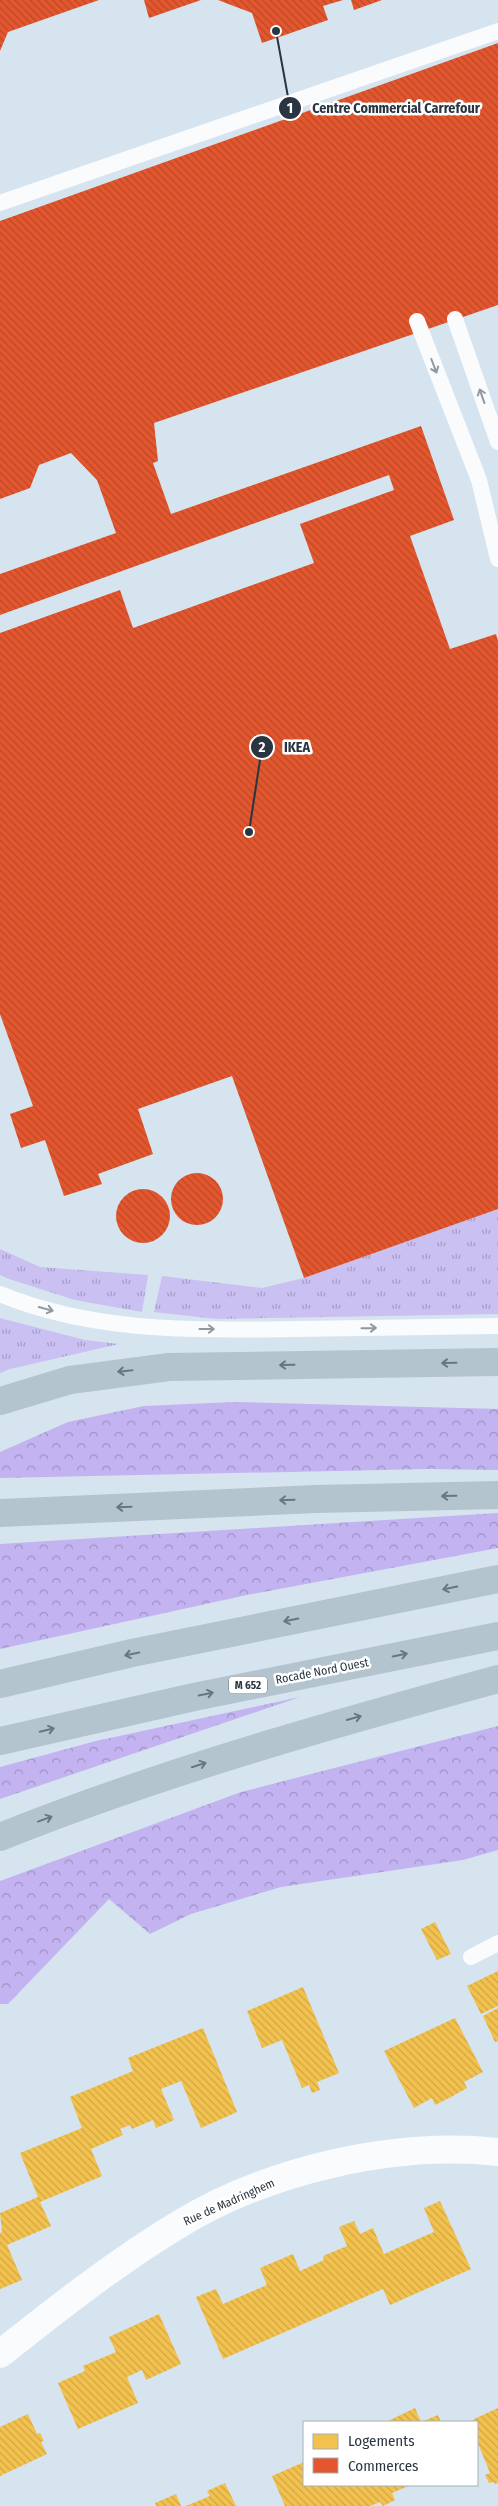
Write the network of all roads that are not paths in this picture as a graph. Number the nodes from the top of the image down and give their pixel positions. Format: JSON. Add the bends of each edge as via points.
{"nodes":[{"id":1,"x":498,"y":31,"type":"edge"},
{"id":2,"x":0,"y":203,"type":"edge"},
{"id":3,"x":455,"y":319,"type":"dead end"},
{"id":4,"x":417,"y":321,"type":"dead end"},
{"id":5,"x":498,"y":442,"type":"edge"},
{"id":6,"x":498,"y":559,"type":"edge"},
{"id":7,"x":0,"y":1294,"type":"edge"},
{"id":8,"x":498,"y":1326,"type":"edge"},
{"id":9,"x":498,"y":1362,"type":"edge"},
{"id":10,"x":0,"y":1401,"type":"edge"},
{"id":11,"x":498,"y":1495,"type":"edge"},
{"id":12,"x":0,"y":1513,"type":"edge"},
{"id":13,"x":498,"y":1579,"type":"edge"},
{"id":14,"x":498,"y":1636,"type":"edge"},
{"id":15,"x":498,"y":1679,"type":"edge"},
{"id":16,"x":0,"y":1684,"type":"edge"},
{"id":17,"x":0,"y":1741,"type":"edge"},
{"id":18,"x":0,"y":1836,"type":"edge"},
{"id":19,"x":498,"y":1943,"type":"edge"},
{"id":20,"x":470,"y":1957,"type":"dead end"},
{"id":21,"x":498,"y":2152,"type":"edge"},
{"id":22,"x":0,"y":2354,"type":"edge"}],
"edges":[{"from":1,"to":2,"type":"lane"},
{"from":5,"to":3,"type":"lane","one_way":true},
{"from":4,"to":6,"type":"lane","one_way":true,"via":[[479,480]]},
{"from":7,"to":8,"type":"lane","one_way":true,"via":[[83,1319],[163,1328]]},
{"from":9,"to":10,"type":"highway","one_way":true,"via":[[169,1367],[70,1380]]},
{"from":11,"to":12,"type":"highway","one_way":true,"via":[[316,1499]]},
{"from":13,"to":16,"type":"highway","one_way":true},
{"from":17,"to":14,"type":"highway","name":"Rocade Nord Ouest","number":"M 652","one_way":true,"via":[[194,1696]]},
{"from":18,"to":15,"type":"highway","one_way":true,"via":[[215,1760]]},
{"from":19,"to":20,"type":"lane"},
{"from":21,"to":22,"type":"street","name":"Rue de Madringhem","via":[[430,2150],[377,2156],[317,2168],[266,2184],[179,2224],[87,2287]]}]}
